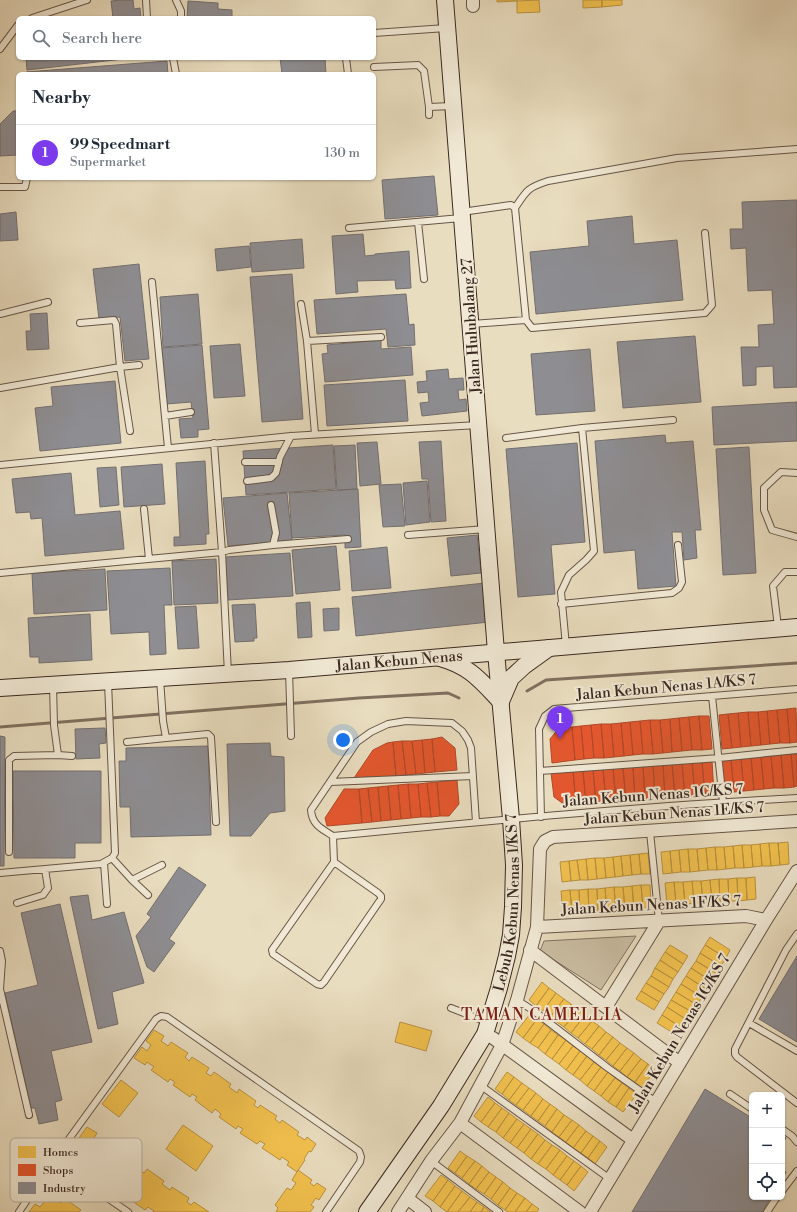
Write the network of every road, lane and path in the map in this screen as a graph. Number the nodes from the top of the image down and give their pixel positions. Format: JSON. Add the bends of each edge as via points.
{"nodes":[{"id":1,"x":87,"y":0,"type":"edge"},
{"id":2,"x":146,"y":0,"type":"edge"},
{"id":3,"x":176,"y":0,"type":"edge"},
{"id":4,"x":446,"y":0,"type":"edge"},
{"id":5,"x":38,"y":16,"type":"edge"},
{"id":6,"x":147,"y":16,"type":"edge"},
{"id":7,"x":181,"y":16,"type":"edge"},
{"id":8,"x":16,"y":28,"type":"edge"},
{"id":9,"x":448,"y":28,"type":"junction"},
{"id":10,"x":376,"y":33,"type":"edge"},
{"id":11,"x":0,"y":49,"type":"edge"},
{"id":12,"x":173,"y":60,"type":"edge"},
{"id":13,"x":346,"y":60,"type":"edge"},
{"id":14,"x":374,"y":67,"type":"dead end"},
{"id":15,"x":176,"y":72,"type":"edge"},
{"id":16,"x":348,"y":72,"type":"edge"},
{"id":17,"x":454,"y":106,"type":"junction"},
{"id":18,"x":429,"y":107,"type":"junction"},
{"id":19,"x":429,"y":115,"type":"dead end"},
{"id":20,"x":797,"y":149,"type":"edge"},
{"id":21,"x":27,"y":180,"type":"edge"},
{"id":22,"x":0,"y":188,"type":"edge"},
{"id":23,"x":514,"y":208,"type":"junction"},
{"id":24,"x":462,"y":215,"type":"junction"},
{"id":25,"x":418,"y":222,"type":"junction"},
{"id":26,"x":349,"y":228,"type":"dead end"},
{"id":27,"x":705,"y":234,"type":"dead end"},
{"id":28,"x":424,"y":279,"type":"dead end"},
{"id":29,"x":152,"y":282,"type":"dead end"},
{"id":30,"x":48,"y":302,"type":"dead end"},
{"id":31,"x":301,"y":304,"type":"dead end"},
{"id":32,"x":0,"y":314,"type":"edge"},
{"id":33,"x":526,"y":320,"type":"junction"},
{"id":34,"x":80,"y":323,"type":"dead end"},
{"id":35,"x":470,"y":324,"type":"junction"},
{"id":36,"x":381,"y":337,"type":"dead end"},
{"id":37,"x":307,"y":341,"type":"junction"},
{"id":38,"x":139,"y":365,"type":"dead end"},
{"id":39,"x":120,"y":367,"type":"junction"},
{"id":40,"x":0,"y":388,"type":"edge"},
{"id":41,"x":191,"y":412,"type":"dead end"},
{"id":42,"x":165,"y":416,"type":"junction"},
{"id":43,"x":673,"y":420,"type":"dead end"},
{"id":44,"x":478,"y":425,"type":"junction"},
{"id":45,"x":582,"y":428,"type":"junction"},
{"id":46,"x":130,"y":431,"type":"dead end"},
{"id":47,"x":315,"y":434,"type":"junction"},
{"id":48,"x":291,"y":436,"type":"junction"},
{"id":49,"x":506,"y":438,"type":"dead end"},
{"id":50,"x":214,"y":443,"type":"junction"},
{"id":51,"x":168,"y":448,"type":"junction"},
{"id":52,"x":245,"y":462,"type":"dead end"},
{"id":53,"x":279,"y":462,"type":"junction"},
{"id":54,"x":0,"y":465,"type":"edge"},
{"id":55,"x":797,"y":473,"type":"edge"},
{"id":56,"x":247,"y":481,"type":"dead end"},
{"id":57,"x":271,"y":505,"type":"dead end"},
{"id":58,"x":144,"y":509,"type":"dead end"},
{"id":59,"x":486,"y":529,"type":"junction"},
{"id":60,"x":408,"y":535,"type":"dead end"},
{"id":61,"x":797,"y":537,"type":"edge"},
{"id":62,"x":348,"y":539,"type":"dead end"},
{"id":63,"x":273,"y":545,"type":"junction"},
{"id":64,"x":678,"y":545,"type":"dead end"},
{"id":65,"x":222,"y":552,"type":"junction"},
{"id":66,"x":149,"y":559,"type":"junction"},
{"id":67,"x":797,"y":572,"type":"edge"},
{"id":68,"x":0,"y":573,"type":"edge"},
{"id":69,"x":561,"y":604,"type":"junction"},
{"id":70,"x":797,"y":627,"type":"edge"},
{"id":71,"x":778,"y":629,"type":"junction"},
{"id":72,"x":566,"y":646,"type":"junction"},
{"id":73,"x":549,"y":648,"type":"junction"},
{"id":74,"x":496,"y":652,"type":"junction"},
{"id":75,"x":437,"y":657,"type":"junction"},
{"id":76,"x":289,"y":670,"type":"junction"},
{"id":77,"x":228,"y":674,"type":"junction"},
{"id":78,"x":160,"y":679,"type":"junction"},
{"id":79,"x":108,"y":682,"type":"junction"},
{"id":80,"x":53,"y":685,"type":"junction"},
{"id":81,"x":0,"y":688,"type":"edge"},
{"id":82,"x":797,"y":689,"type":"edge"},
{"id":83,"x":500,"y":695,"type":"junction"},
{"id":84,"x":712,"y":696,"type":"junction"},
{"id":85,"x":291,"y":736,"type":"dead end"},
{"id":86,"x":166,"y":738,"type":"junction"},
{"id":87,"x":127,"y":742,"type":"dead end"},
{"id":88,"x":797,"y":750,"type":"edge"},
{"id":89,"x":58,"y":755,"type":"junction"},
{"id":90,"x":72,"y":756,"type":"dead end"},
{"id":91,"x":719,"y":758,"type":"junction"},
{"id":92,"x":540,"y":771,"type":"junction"},
{"id":93,"x":473,"y":776,"type":"junction"},
{"id":94,"x":330,"y":782,"type":"junction"},
{"id":95,"x":797,"y":798,"type":"edge"},
{"id":96,"x":723,"y":802,"type":"junction"},
{"id":97,"x":541,"y":816,"type":"junction"},
{"id":98,"x":511,"y":819,"type":"junction"},
{"id":99,"x":797,"y":821,"type":"edge"},
{"id":100,"x":216,"y":822,"type":"dead end"},
{"id":101,"x":476,"y":822,"type":"junction"},
{"id":102,"x":650,"y":832,"type":"junction"},
{"id":103,"x":333,"y":836,"type":"junction"},
{"id":104,"x":9,"y":852,"type":"dead end"},
{"id":105,"x":112,"y":858,"type":"junction"},
{"id":106,"x":334,"y":862,"type":"junction"},
{"id":107,"x":104,"y":863,"type":"junction"},
{"id":108,"x":162,"y":865,"type":"dead end"},
{"id":109,"x":45,"y":869,"type":"junction"},
{"id":110,"x":797,"y":871,"type":"edge"},
{"id":111,"x":0,"y":873,"type":"edge"},
{"id":112,"x":132,"y":880,"type":"junction"},
{"id":113,"x":148,"y":895,"type":"dead end"},
{"id":114,"x":17,"y":904,"type":"dead end"},
{"id":115,"x":107,"y":904,"type":"dead end"},
{"id":116,"x":766,"y":920,"type":"junction"},
{"id":117,"x":659,"y":921,"type":"junction"},
{"id":118,"x":537,"y":926,"type":"junction"},
{"id":119,"x":797,"y":934,"type":"edge"},
{"id":120,"x":530,"y":950,"type":"junction"},
{"id":121,"x":0,"y":952,"type":"edge"},
{"id":122,"x":517,"y":1000,"type":"junction"},
{"id":123,"x":606,"y":1007,"type":"junction"},
{"id":124,"x":451,"y":1008,"type":"dead end"},
{"id":125,"x":749,"y":1023,"type":"junction"},
{"id":126,"x":487,"y":1028,"type":"junction"},
{"id":127,"x":502,"y":1045,"type":"junction"},
{"id":128,"x":797,"y":1052,"type":"edge"},
{"id":129,"x":680,"y":1063,"type":"junction"},
{"id":130,"x":480,"y":1085,"type":"junction"},
{"id":131,"x":730,"y":1094,"type":"dead end"},
{"id":132,"x":656,"y":1102,"type":"junction"},
{"id":133,"x":797,"y":1103,"type":"edge"},
{"id":134,"x":749,"y":1107,"type":"edge"},
{"id":135,"x":29,"y":1115,"type":"dead end"},
{"id":136,"x":460,"y":1123,"type":"junction"},
{"id":137,"x":785,"y":1131,"type":"edge"},
{"id":138,"x":70,"y":1138,"type":"edge"},
{"id":139,"x":633,"y":1140,"type":"junction"},
{"id":140,"x":797,"y":1142,"type":"edge"},
{"id":141,"x":431,"y":1161,"type":"junction"},
{"id":142,"x":797,"y":1171,"type":"edge"},
{"id":143,"x":610,"y":1179,"type":"junction"},
{"id":144,"x":785,"y":1187,"type":"edge"},
{"id":145,"x":407,"y":1198,"type":"junction"},
{"id":146,"x":776,"y":1200,"type":"edge"},
{"id":147,"x":26,"y":1202,"type":"edge"},
{"id":148,"x":113,"y":1202,"type":"edge"},
{"id":149,"x":19,"y":1212,"type":"edge"},
{"id":150,"x":128,"y":1212,"type":"edge"},
{"id":151,"x":326,"y":1212,"type":"edge"},
{"id":152,"x":367,"y":1212,"type":"edge"},
{"id":153,"x":398,"y":1212,"type":"edge"},
{"id":154,"x":425,"y":1212,"type":"edge"},
{"id":155,"x":499,"y":1212,"type":"edge"},
{"id":156,"x":580,"y":1212,"type":"edge"},
{"id":157,"x":590,"y":1212,"type":"edge"},
{"id":158,"x":767,"y":1212,"type":"edge"}],
"edges":[{"from":1,"to":5,"type":"lane"},
{"from":2,"to":6,"type":"lane"},
{"from":3,"to":7,"type":"lane"},
{"from":4,"to":9,"type":"street","name":"Jalan Hulubalang 27"},
{"from":8,"to":11,"type":"lane"},
{"from":9,"to":10,"type":"lane"},
{"from":9,"to":17,"type":"street","name":"Jalan Hulubalang 27"},
{"from":12,"to":15,"type":"lane"},
{"from":13,"to":16,"type":"lane"},
{"from":14,"to":18,"type":"lane","via":[[418,65],[424,71]]},
{"from":17,"to":18,"type":"lane"},
{"from":17,"to":24,"type":"street","name":"Jalan Hulubalang 27"},
{"from":18,"to":19,"type":"lane"},
{"from":20,"to":23,"type":"lane","via":[[676,158],[548,181],[526,191]]},
{"from":21,"to":22,"type":"lane","via":[[25,187]]},
{"from":23,"to":24,"type":"lane","via":[[511,205]]},
{"from":23,"to":33,"type":"lane"},
{"from":24,"to":25,"type":"lane"},
{"from":24,"to":35,"type":"street","name":"Jalan Hulubalang 27"},
{"from":25,"to":26,"type":"lane"},
{"from":25,"to":28,"type":"lane"},
{"from":27,"to":33,"type":"lane","via":[[712,305],[705,312],[532,328]]},
{"from":29,"to":42,"type":"lane"},
{"from":30,"to":32,"type":"lane"},
{"from":31,"to":37,"type":"lane"},
{"from":33,"to":35,"type":"lane"},
{"from":34,"to":39,"type":"lane","via":[[114,320]]},
{"from":35,"to":44,"type":"street","name":"Jalan Hulubalang 27"},
{"from":36,"to":37,"type":"lane"},
{"from":37,"to":47,"type":"lane"},
{"from":38,"to":39,"type":"lane"},
{"from":39,"to":40,"type":"lane"},
{"from":39,"to":46,"type":"lane"},
{"from":41,"to":42,"type":"lane"},
{"from":42,"to":51,"type":"lane"},
{"from":43,"to":45,"type":"lane"},
{"from":44,"to":47,"type":"lane"},
{"from":44,"to":59,"type":"street","name":"Jalan Hulubalang 27"},
{"from":45,"to":49,"type":"lane"},
{"from":45,"to":69,"type":"lane","via":[[594,551],[569,575],[561,592]]},
{"from":47,"to":48,"type":"lane"},
{"from":48,"to":50,"type":"lane"},
{"from":48,"to":53,"type":"lane"},
{"from":50,"to":51,"type":"lane"},
{"from":50,"to":65,"type":"lane"},
{"from":51,"to":54,"type":"lane"},
{"from":52,"to":53,"type":"lane"},
{"from":53,"to":56,"type":"lane","via":[[276,473],[271,478]]},
{"from":55,"to":61,"type":"lane","via":[[781,472],[764,488],[764,510],[772,530]]},
{"from":57,"to":63,"type":"lane","via":[[276,533]]},
{"from":58,"to":66,"type":"lane"},
{"from":59,"to":60,"type":"lane"},
{"from":59,"to":74,"type":"street","name":"Jalan Hulubalang 27"},
{"from":62,"to":63,"type":"lane"},
{"from":63,"to":65,"type":"lane"},
{"from":64,"to":69,"type":"lane","via":[[682,582],[672,593]]},
{"from":65,"to":66,"type":"lane"},
{"from":65,"to":77,"type":"lane"},
{"from":66,"to":68,"type":"lane"},
{"from":67,"to":71,"type":"lane","via":[[785,572],[773,586]]},
{"from":69,"to":72,"type":"lane"},
{"from":70,"to":71,"type":"street","name":"Jalan Kebun Nenas"},
{"from":71,"to":72,"type":"street","name":"Jalan Kebun Nenas"},
{"from":72,"to":73,"type":"street","name":"Jalan Kebun Nenas"},
{"from":73,"to":74,"type":"street","name":"Jalan Kebun Nenas"},
{"from":73,"to":83,"type":"street","via":[[511,678]]},
{"from":74,"to":75,"type":"street","name":"Jalan Kebun Nenas"},
{"from":74,"to":83,"type":"street","name":"Lebuh Kebun Nenas 1/KS 7"},
{"from":75,"to":76,"type":"street","name":"Jalan Kebun Nenas"},
{"from":75,"to":83,"type":"street","via":[[454,662]]},
{"from":76,"to":77,"type":"street","name":"Jalan Kebun Nenas"},
{"from":76,"to":85,"type":"lane"},
{"from":77,"to":78,"type":"street","name":"Jalan Kebun Nenas"},
{"from":78,"to":79,"type":"street","name":"Jalan Kebun Nenas"},
{"from":78,"to":86,"type":"lane"},
{"from":79,"to":80,"type":"street","name":"Jalan Kebun Nenas"},
{"from":79,"to":105,"type":"lane","via":[[115,853]]},
{"from":80,"to":81,"type":"street","name":"Jalan Kebun Nenas"},
{"from":80,"to":89,"type":"lane"},
{"from":82,"to":84,"type":"lane","name":"Jalan Kebun Nenas 1A/KS 7"},
{"from":83,"to":98,"type":"street","name":"Lebuh Kebun Nenas 1/KS 7"},
{"from":84,"to":91,"type":"lane"},
{"from":84,"to":92,"type":"lane","name":"Jalan Kebun Nenas 1A/KS 7","via":[[554,709],[545,716],[539,729]]},
{"from":86,"to":87,"type":"lane"},
{"from":86,"to":100,"type":"lane","via":[[208,734],[211,737]]},
{"from":88,"to":91,"type":"lane"},
{"from":89,"to":90,"type":"lane"},
{"from":89,"to":104,"type":"lane","via":[[14,756],[9,760]]},
{"from":91,"to":92,"type":"lane"},
{"from":91,"to":96,"type":"lane"},
{"from":92,"to":97,"type":"lane","name":"Jalan Kebun Nenas 1A/KS 7"},
{"from":93,"to":94,"type":"lane"},
{"from":93,"to":94,"type":"lane","via":[[471,748],[462,730],[452,723],[406,721],[388,724],[357,742]]},
{"from":93,"to":101,"type":"lane"},
{"from":94,"to":103,"type":"lane","via":[[312,810],[312,816],[317,826]]},
{"from":95,"to":96,"type":"lane","name":"Jalan Kebun Nenas 1C/KS 7"},
{"from":96,"to":97,"type":"lane","name":"Jalan Kebun Nenas 1C/KS 7"},
{"from":97,"to":98,"type":"lane","name":"Jalan Kebun Nenas 1C/KS 7"},
{"from":98,"to":101,"type":"lane","name":"Jalan Kebun Nenas 1C/KS 7"},
{"from":98,"to":126,"type":"street","name":"Lebuh Kebun Nenas 1/KS 7","via":[[514,865],[511,935]]},
{"from":99,"to":102,"type":"street","name":"Jalan Kebun Nenas 1E/KS 7"},
{"from":101,"to":103,"type":"lane","name":"Jalan Kebun Nenas 1C/KS 7"},
{"from":102,"to":117,"type":"lane"},
{"from":102,"to":118,"type":"street","name":"Jalan Kebun Nenas 1E/KS 7","via":[[553,837],[545,841],[540,849]]},
{"from":103,"to":106,"type":"lane"},
{"from":105,"to":107,"type":"lane"},
{"from":105,"to":112,"type":"lane"},
{"from":106,"to":106,"type":"lane","via":[[272,950],[273,954],[321,985],[381,900],[378,893]]},
{"from":107,"to":109,"type":"lane"},
{"from":107,"to":115,"type":"lane"},
{"from":108,"to":112,"type":"lane"},
{"from":109,"to":111,"type":"lane"},
{"from":109,"to":114,"type":"lane","via":[[48,888],[43,895]]},
{"from":110,"to":116,"type":"street","name":"Jalan Kebun Nenas 1G/KS 7"},
{"from":112,"to":113,"type":"lane"},
{"from":116,"to":117,"type":"street","name":"Jalan Kebun Nenas 1F/KS 7","via":[[746,916]]},
{"from":116,"to":129,"type":"street","name":"Jalan Kebun Nenas 1G/KS 7"},
{"from":117,"to":118,"type":"street","name":"Jalan Kebun Nenas 1F/KS 7"},
{"from":117,"to":123,"type":"street"},
{"from":118,"to":120,"type":"street"},
{"from":119,"to":125,"type":"lane","via":[[786,950]]},
{"from":120,"to":122,"type":"street"},
{"from":120,"to":123,"type":"street"},
{"from":121,"to":135,"type":"lane","via":[[0,989]]},
{"from":122,"to":127,"type":"street"},
{"from":122,"to":132,"type":"lane"},
{"from":123,"to":129,"type":"street"},
{"from":124,"to":126,"type":"lane"},
{"from":125,"to":128,"type":"lane"},
{"from":125,"to":133,"type":"lane","via":[[735,1049],[735,1054]]},
{"from":126,"to":127,"type":"street"},
{"from":126,"to":152,"type":"street","name":"Lebuh Kebun Nenas 1/KS 7","via":[[441,1106]]},
{"from":127,"to":130,"type":"street"},
{"from":127,"to":139,"type":"street"},
{"from":129,"to":132,"type":"street","name":"Jalan Kebun Nenas 1G/KS 7"},
{"from":130,"to":136,"type":"street"},
{"from":130,"to":143,"type":"lane"},
{"from":131,"to":134,"type":"lane"},
{"from":132,"to":139,"type":"street","name":"Jalan Kebun Nenas 1G/KS 7"},
{"from":136,"to":141,"type":"street"},
{"from":136,"to":156,"type":"street"},
{"from":137,"to":140,"type":"lane"},
{"from":138,"to":151,"type":"lane","via":[[156,1019],[161,1016],[168,1017],[359,1151],[360,1162]]},
{"from":139,"to":143,"type":"street","name":"Jalan Kebun Nenas 1G/KS 7"},
{"from":141,"to":145,"type":"street"},
{"from":141,"to":155,"type":"lane"},
{"from":142,"to":144,"type":"lane"},
{"from":143,"to":157,"type":"street","name":"Jalan Kebun Nenas 1G/KS 7"},
{"from":145,"to":153,"type":"street"},
{"from":145,"to":154,"type":"street"},
{"from":146,"to":158,"type":"lane"},
{"from":147,"to":149,"type":"lane"},
{"from":148,"to":150,"type":"lane"}]}
